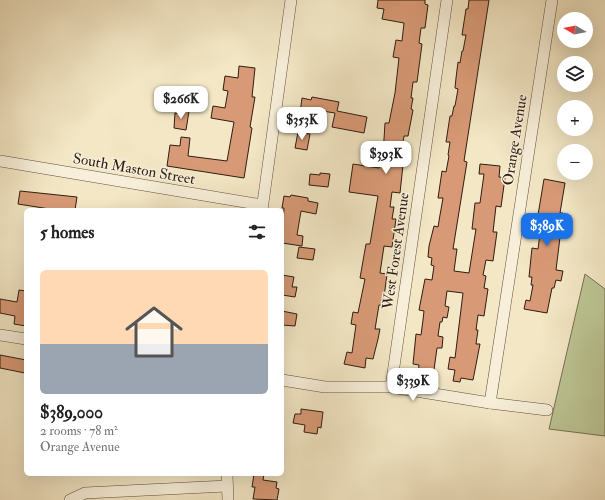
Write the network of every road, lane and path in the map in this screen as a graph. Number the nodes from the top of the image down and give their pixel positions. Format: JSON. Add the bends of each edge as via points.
{"nodes":[{"id":1,"x":291,"y":0,"type":"edge"},
{"id":2,"x":447,"y":0,"type":"edge"},
{"id":3,"x":552,"y":0,"type":"edge"},
{"id":4,"x":0,"y":161,"type":"edge"},
{"id":5,"x":262,"y":208,"type":"edge"},
{"id":6,"x":0,"y":334,"type":"edge"},
{"id":7,"x":24,"y":339,"type":"edge"},
{"id":8,"x":284,"y":380,"type":"edge"},
{"id":9,"x":391,"y":387,"type":"junction"},
{"id":10,"x":490,"y":403,"type":"junction"},
{"id":11,"x":547,"y":410,"type":"dead end"},
{"id":12,"x":227,"y":476,"type":"edge"},
{"id":13,"x":227,"y":486,"type":"junction"},
{"id":14,"x":70,"y":500,"type":"edge"},
{"id":15,"x":228,"y":500,"type":"edge"}],
"edges":[{"from":1,"to":5,"type":"street"},
{"from":2,"to":9,"type":"street","name":"West Forest Avenue"},
{"from":3,"to":10,"type":"street","name":"Orange Avenue"},
{"from":4,"to":5,"type":"street","name":"South Maston Street"},
{"from":6,"to":7,"type":"street"},
{"from":8,"to":9,"type":"street","via":[[325,387]]},
{"from":9,"to":10,"type":"street"},
{"from":10,"to":11,"type":"street"},
{"from":12,"to":13,"type":"street"},
{"from":13,"to":14,"type":"street","via":[[85,493]]},
{"from":13,"to":15,"type":"street"}]}
